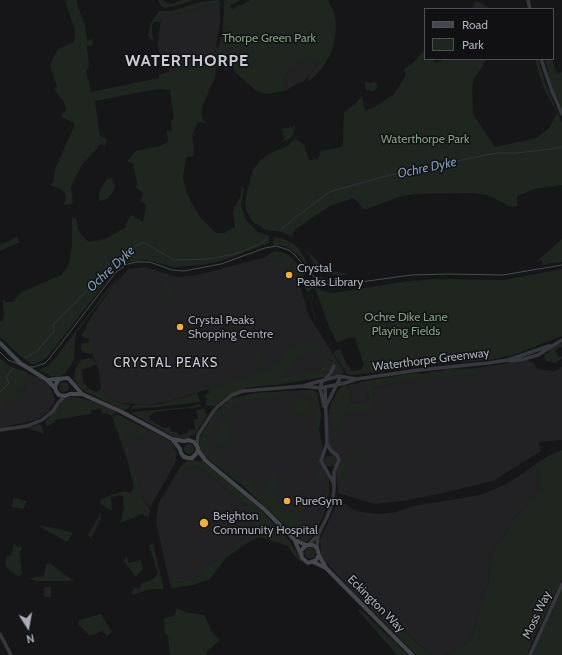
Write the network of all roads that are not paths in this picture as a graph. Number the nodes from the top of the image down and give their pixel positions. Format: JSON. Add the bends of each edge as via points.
{"nodes":[{"id":1,"x":541,"y":60,"type":"edge"},
{"id":2,"x":562,"y":114,"type":"edge"},
{"id":3,"x":562,"y":340,"type":"edge"},
{"id":4,"x":0,"y":343,"type":"edge"},
{"id":5,"x":334,"y":366,"type":"dead end"},
{"id":6,"x":339,"y":378,"type":"junction"},
{"id":7,"x":59,"y":379,"type":"junction"},
{"id":8,"x":325,"y":379,"type":"junction"},
{"id":9,"x":357,"y":379,"type":"junction"},
{"id":10,"x":47,"y":380,"type":"junction"},
{"id":11,"x":352,"y":381,"type":"junction"},
{"id":12,"x":309,"y":384,"type":"junction"},
{"id":13,"x":336,"y":385,"type":"junction"},
{"id":14,"x":74,"y":386,"type":"junction"},
{"id":15,"x":304,"y":386,"type":"junction"},
{"id":16,"x":322,"y":386,"type":"junction"},
{"id":17,"x":56,"y":390,"type":"junction"},
{"id":18,"x":70,"y":394,"type":"junction"},
{"id":19,"x":82,"y":394,"type":"junction"},
{"id":20,"x":65,"y":396,"type":"junction"},
{"id":21,"x":58,"y":404,"type":"junction"},
{"id":22,"x":325,"y":408,"type":"junction"},
{"id":23,"x":0,"y":430,"type":"edge"},
{"id":24,"x":198,"y":435,"type":"junction"},
{"id":25,"x":172,"y":439,"type":"junction"},
{"id":26,"x":189,"y":440,"type":"junction"},
{"id":27,"x":184,"y":442,"type":"junction"},
{"id":28,"x":327,"y":443,"type":"junction"},
{"id":29,"x":197,"y":448,"type":"junction"},
{"id":30,"x":180,"y":449,"type":"junction"},
{"id":31,"x":333,"y":452,"type":"junction"},
{"id":32,"x":323,"y":455,"type":"junction"},
{"id":33,"x":192,"y":458,"type":"junction"},
{"id":34,"x":205,"y":460,"type":"junction"},
{"id":35,"x":335,"y":468,"type":"junction"},
{"id":36,"x":327,"y":469,"type":"junction"},
{"id":37,"x":333,"y":482,"type":"junction"},
{"id":38,"x":318,"y":535,"type":"junction"},
{"id":39,"x":295,"y":540,"type":"junction"},
{"id":40,"x":307,"y":545,"type":"junction"},
{"id":41,"x":317,"y":548,"type":"junction"},
{"id":42,"x":319,"y":555,"type":"junction"},
{"id":43,"x":301,"y":556,"type":"junction"},
{"id":44,"x":313,"y":562,"type":"junction"},
{"id":45,"x":326,"y":568,"type":"junction"},
{"id":46,"x":562,"y":584,"type":"edge"},
{"id":47,"x":0,"y":634,"type":"edge"},
{"id":48,"x":11,"y":655,"type":"edge"},
{"id":49,"x":412,"y":655,"type":"edge"},
{"id":50,"x":530,"y":655,"type":"edge"}],
"edges":[{"from":1,"to":2,"type":"street"},
{"from":3,"to":9,"type":"street","name":"Waterthorpe Greenway","via":[[508,360]]},
{"from":4,"to":10,"type":"main road","via":[[20,363]]},
{"from":5,"to":8,"type":"street"},
{"from":6,"to":8,"type":"street","name":"Waterthorpe Greenway"},
{"from":6,"to":9,"type":"street","name":"Waterthorpe Greenway"},
{"from":6,"to":11,"type":"street"},
{"from":6,"to":13,"type":"street"},
{"from":7,"to":10,"type":"main road"},
{"from":7,"to":14,"type":"main road","via":[[68,378]]},
{"from":7,"to":17,"type":"main road"},
{"from":8,"to":12,"type":"street","name":"Waterthorpe Greenway"},
{"from":8,"to":16,"type":"street"},
{"from":9,"to":11,"type":"street","name":"Waterthorpe Greenway"},
{"from":10,"to":17,"type":"main road"},
{"from":11,"to":13,"type":"street","name":"Waterthorpe Greenway"},
{"from":12,"to":15,"type":"street","name":"Waterthorpe Greenway"},
{"from":12,"to":16,"type":"street"},
{"from":13,"to":16,"type":"street","name":"Waterthorpe Greenway"},
{"from":13,"to":22,"type":"street"},
{"from":14,"to":18,"type":"main road"},
{"from":14,"to":19,"type":"main road"},
{"from":15,"to":16,"type":"street","name":"Waterthorpe Greenway"},
{"from":15,"to":24,"type":"street","name":"Waterthorpe Greenway","via":[[252,390],[232,395],[212,412]]},
{"from":16,"to":22,"type":"street","via":[[326,396]]},
{"from":17,"to":20,"type":"main road"},
{"from":17,"to":21,"type":"street"},
{"from":18,"to":19,"type":"main road"},
{"from":18,"to":20,"type":"main road"},
{"from":19,"to":25,"type":"main road"},
{"from":20,"to":21,"type":"street"},
{"from":21,"to":23,"type":"street","via":[[47,416],[35,423]]},
{"from":22,"to":28,"type":"street"},
{"from":24,"to":26,"type":"street","name":"Waterthorpe Greenway"},
{"from":24,"to":29,"type":"street","name":"Waterthorpe Greenway"},
{"from":25,"to":27,"type":"main road"},
{"from":25,"to":30,"type":"main road"},
{"from":26,"to":27,"type":"main road"},
{"from":26,"to":29,"type":"main road","via":[[194,442]]},
{"from":27,"to":30,"type":"main road"},
{"from":28,"to":31,"type":"street"},
{"from":28,"to":32,"type":"street"},
{"from":29,"to":33,"type":"main road"},
{"from":29,"to":34,"type":"main road"},
{"from":30,"to":33,"type":"main road","via":[[184,457]]},
{"from":31,"to":32,"type":"street"},
{"from":31,"to":35,"type":"street","via":[[339,460]]},
{"from":32,"to":36,"type":"street","via":[[321,464]]},
{"from":33,"to":34,"type":"main road"},
{"from":34,"to":39,"type":"main road","via":[[260,505]]},
{"from":35,"to":36,"type":"street"},
{"from":35,"to":37,"type":"street"},
{"from":36,"to":37,"type":"street"},
{"from":37,"to":38,"type":"street","via":[[332,504]]},
{"from":38,"to":40,"type":"street"},
{"from":38,"to":41,"type":"street"},
{"from":39,"to":40,"type":"main road"},
{"from":39,"to":43,"type":"main road"},
{"from":40,"to":41,"type":"main road"},
{"from":40,"to":43,"type":"main road","via":[[302,549]]},
{"from":41,"to":42,"type":"main road"},
{"from":42,"to":44,"type":"main road"},
{"from":42,"to":45,"type":"main road","name":"Eckington Way"},
{"from":43,"to":44,"type":"main road","via":[[306,562]]},
{"from":44,"to":45,"type":"main road","name":"Eckington Way"},
{"from":45,"to":49,"type":"main road","name":"Eckington Way"},
{"from":46,"to":50,"type":"street","name":"Moss Way"},
{"from":47,"to":48,"type":"street"}]}
